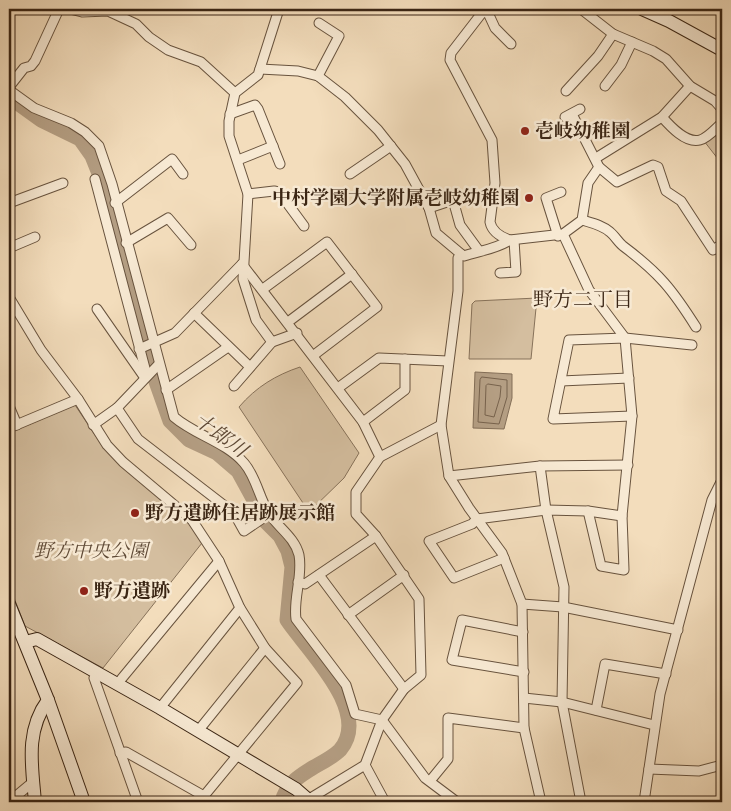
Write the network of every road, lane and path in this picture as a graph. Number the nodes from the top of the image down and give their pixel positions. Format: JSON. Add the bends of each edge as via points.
{"nodes":[{"id":1,"x":59,"y":9,"type":"edge"},
{"id":2,"x":70,"y":9,"type":"edge"},
{"id":3,"x":278,"y":9,"type":"edge"},
{"id":4,"x":484,"y":9,"type":"edge"},
{"id":5,"x":581,"y":9,"type":"edge"},
{"id":6,"x":642,"y":9,"type":"edge"},
{"id":7,"x":319,"y":23,"type":"dead end"},
{"id":8,"x":613,"y":34,"type":"junction"},
{"id":9,"x":632,"y":42,"type":"junction"},
{"id":10,"x":511,"y":44,"type":"dead end"},
{"id":11,"x":722,"y":50,"type":"edge"},
{"id":12,"x":260,"y":69,"type":"junction"},
{"id":13,"x":318,"y":76,"type":"junction"},
{"id":14,"x":604,"y":86,"type":"dead end"},
{"id":15,"x":690,"y":86,"type":"junction"},
{"id":16,"x":9,"y":88,"type":"edge"},
{"id":17,"x":566,"y":90,"type":"dead end"},
{"id":18,"x":235,"y":92,"type":"junction"},
{"id":19,"x":722,"y":109,"type":"edge"},
{"id":20,"x":572,"y":113,"type":"dead end"},
{"id":21,"x":230,"y":114,"type":"junction"},
{"id":22,"x":662,"y":116,"type":"junction"},
{"id":23,"x":722,"y":123,"type":"edge"},
{"id":24,"x":273,"y":146,"type":"junction"},
{"id":25,"x":391,"y":146,"type":"junction"},
{"id":26,"x":238,"y":160,"type":"junction"},
{"id":27,"x":597,"y":162,"type":"junction"},
{"id":28,"x":280,"y":164,"type":"dead end"},
{"id":29,"x":183,"y":174,"type":"dead end"},
{"id":30,"x":350,"y":174,"type":"dead end"},
{"id":31,"x":95,"y":179,"type":"dead end"},
{"id":32,"x":63,"y":183,"type":"dead end"},
{"id":33,"x":561,"y":192,"type":"dead end"},
{"id":34,"x":248,"y":194,"type":"junction"},
{"id":35,"x":9,"y":203,"type":"edge"},
{"id":36,"x":115,"y":203,"type":"junction"},
{"id":37,"x":429,"y":208,"type":"junction"},
{"id":38,"x":582,"y":220,"type":"junction"},
{"id":39,"x":304,"y":226,"type":"dead end"},
{"id":40,"x":560,"y":235,"type":"junction"},
{"id":41,"x":35,"y":237,"type":"dead end"},
{"id":42,"x":512,"y":240,"type":"junction"},
{"id":43,"x":126,"y":243,"type":"junction"},
{"id":44,"x":722,"y":244,"type":"edge"},
{"id":45,"x":191,"y":245,"type":"dead end"},
{"id":46,"x":9,"y":248,"type":"edge"},
{"id":47,"x":479,"y":251,"type":"junction"},
{"id":48,"x":461,"y":254,"type":"junction"},
{"id":49,"x":242,"y":264,"type":"junction"},
{"id":50,"x":500,"y":273,"type":"dead end"},
{"id":51,"x":352,"y":274,"type":"junction"},
{"id":52,"x":263,"y":289,"type":"junction"},
{"id":53,"x":10,"y":300,"type":"edge"},
{"id":54,"x":97,"y":310,"type":"dead end"},
{"id":55,"x":194,"y":313,"type":"junction"},
{"id":56,"x":288,"y":322,"type":"junction"},
{"id":57,"x":696,"y":327,"type":"dead end"},
{"id":58,"x":297,"y":333,"type":"junction"},
{"id":59,"x":625,"y":338,"type":"junction"},
{"id":60,"x":272,"y":342,"type":"junction"},
{"id":61,"x":153,"y":343,"type":"junction"},
{"id":62,"x":692,"y":345,"type":"dead end"},
{"id":63,"x":228,"y":346,"type":"junction"},
{"id":64,"x":139,"y":349,"type":"junction"},
{"id":65,"x":314,"y":355,"type":"junction"},
{"id":66,"x":405,"y":359,"type":"junction"},
{"id":67,"x":448,"y":361,"type":"junction"},
{"id":68,"x":159,"y":364,"type":"junction"},
{"id":69,"x":250,"y":367,"type":"junction"},
{"id":70,"x":146,"y":377,"type":"junction"},
{"id":71,"x":630,"y":378,"type":"junction"},
{"id":72,"x":561,"y":380,"type":"junction"},
{"id":73,"x":234,"y":386,"type":"dead end"},
{"id":74,"x":338,"y":388,"type":"junction"},
{"id":75,"x":166,"y":390,"type":"junction"},
{"id":76,"x":78,"y":399,"type":"junction"},
{"id":77,"x":9,"y":406,"type":"edge"},
{"id":78,"x":117,"y":408,"type":"junction"},
{"id":79,"x":632,"y":416,"type":"junction"},
{"id":80,"x":363,"y":422,"type":"junction"},
{"id":81,"x":94,"y":425,"type":"junction"},
{"id":82,"x":441,"y":425,"type":"junction"},
{"id":83,"x":13,"y":427,"type":"edge"},
{"id":84,"x":380,"y":457,"type":"junction"},
{"id":85,"x":628,"y":465,"type":"junction"},
{"id":86,"x":540,"y":466,"type":"junction"},
{"id":87,"x":449,"y":476,"type":"junction"},
{"id":88,"x":722,"y":480,"type":"edge"},
{"id":89,"x":546,"y":510,"type":"junction"},
{"id":90,"x":588,"y":511,"type":"junction"},
{"id":91,"x":270,"y":514,"type":"junction"},
{"id":92,"x":622,"y":516,"type":"junction"},
{"id":93,"x":477,"y":518,"type":"junction"},
{"id":94,"x":376,"y":536,"type":"junction"},
{"id":95,"x":504,"y":558,"type":"junction"},
{"id":96,"x":219,"y":561,"type":"junction"},
{"id":97,"x":319,"y":575,"type":"junction"},
{"id":98,"x":404,"y":575,"type":"junction"},
{"id":99,"x":298,"y":582,"type":"junction"},
{"id":100,"x":9,"y":604,"type":"edge"},
{"id":101,"x":522,"y":604,"type":"junction"},
{"id":102,"x":563,"y":607,"type":"junction"},
{"id":103,"x":240,"y":608,"type":"junction"},
{"id":104,"x":348,"y":615,"type":"junction"},
{"id":105,"x":678,"y":630,"type":"junction"},
{"id":106,"x":523,"y":632,"type":"junction"},
{"id":107,"x":25,"y":642,"type":"junction"},
{"id":108,"x":265,"y":648,"type":"junction"},
{"id":109,"x":96,"y":672,"type":"junction"},
{"id":110,"x":524,"y":672,"type":"junction"},
{"id":111,"x":666,"y":674,"type":"junction"},
{"id":112,"x":118,"y":683,"type":"junction"},
{"id":113,"x":404,"y":689,"type":"junction"},
{"id":114,"x":524,"y":698,"type":"junction"},
{"id":115,"x":48,"y":700,"type":"junction"},
{"id":116,"x":562,"y":702,"type":"junction"},
{"id":117,"x":160,"y":708,"type":"junction"},
{"id":118,"x":596,"y":710,"type":"junction"},
{"id":119,"x":382,"y":720,"type":"junction"},
{"id":120,"x":654,"y":725,"type":"junction"},
{"id":121,"x":524,"y":728,"type":"junction"},
{"id":122,"x":198,"y":730,"type":"junction"},
{"id":123,"x":120,"y":753,"type":"junction"},
{"id":124,"x":238,"y":754,"type":"junction"},
{"id":125,"x":365,"y":765,"type":"junction"},
{"id":126,"x":722,"y":765,"type":"edge"},
{"id":127,"x":649,"y":769,"type":"junction"},
{"id":128,"x":430,"y":781,"type":"junction"},
{"id":129,"x":33,"y":782,"type":"junction"},
{"id":130,"x":202,"y":799,"type":"edge"},
{"id":131,"x":310,"y":800,"type":"edge"},
{"id":132,"x":9,"y":802,"type":"edge"},
{"id":133,"x":35,"y":802,"type":"edge"},
{"id":134,"x":84,"y":802,"type":"edge"},
{"id":135,"x":138,"y":802,"type":"edge"},
{"id":136,"x":385,"y":802,"type":"edge"},
{"id":137,"x":457,"y":802,"type":"edge"},
{"id":138,"x":541,"y":802,"type":"edge"},
{"id":139,"x":581,"y":802,"type":"edge"},
{"id":140,"x":644,"y":802,"type":"edge"}],
"edges":[{"from":1,"to":16,"type":"street","via":[[31,66],[24,68]]},
{"from":2,"to":18,"type":"street","via":[[108,11],[136,24],[148,37],[168,50],[201,62]]},
{"from":3,"to":12,"type":"street"},
{"from":4,"to":10,"type":"street","via":[[495,28]]},
{"from":4,"to":42,"type":"street","via":[[451,53],[450,60],[490,133],[495,184],[491,228]]},
{"from":5,"to":8,"type":"street"},
{"from":6,"to":11,"type":"street"},
{"from":7,"to":13,"type":"street","via":[[339,36]]},
{"from":8,"to":9,"type":"street"},
{"from":8,"to":17,"type":"street","via":[[598,56]]},
{"from":9,"to":14,"type":"street","via":[[621,65]]},
{"from":9,"to":15,"type":"street","via":[[666,59]]},
{"from":12,"to":13,"type":"street","via":[[298,71]]},
{"from":12,"to":18,"type":"street"},
{"from":13,"to":25,"type":"street","via":[[345,97]]},
{"from":15,"to":19,"type":"street"},
{"from":15,"to":22,"type":"street"},
{"from":16,"to":36,"type":"street","via":[[34,108],[85,132],[98,146],[112,184]]},
{"from":18,"to":21,"type":"street"},
{"from":20,"to":27,"type":"street"},
{"from":21,"to":24,"type":"street","via":[[255,105]]},
{"from":21,"to":26,"type":"street","via":[[229,136]]},
{"from":22,"to":23,"type":"street","via":[[672,129],[691,141],[702,140]]},
{"from":22,"to":27,"type":"street"},
{"from":24,"to":26,"type":"street"},
{"from":24,"to":28,"type":"street"},
{"from":25,"to":30,"type":"street"},
{"from":25,"to":37,"type":"street","via":[[405,164]]},
{"from":26,"to":34,"type":"street"},
{"from":27,"to":38,"type":"street","via":[[588,183]]},
{"from":27,"to":44,"type":"street","via":[[617,182],[653,165],[658,167],[666,191],[681,201],[713,250]]},
{"from":29,"to":36,"type":"street","via":[[172,159]]},
{"from":31,"to":64,"type":"street"},
{"from":32,"to":35,"type":"street"},
{"from":33,"to":40,"type":"street","via":[[546,198]]},
{"from":34,"to":39,"type":"street","via":[[279,192]]},
{"from":34,"to":49,"type":"street"},
{"from":36,"to":43,"type":"street"},
{"from":37,"to":47,"type":"street","via":[[454,200],[460,225]]},
{"from":37,"to":48,"type":"street","via":[[436,233]]},
{"from":38,"to":40,"type":"street"},
{"from":38,"to":57,"type":"street","via":[[611,232],[621,244],[648,264],[676,295]]},
{"from":40,"to":42,"type":"street"},
{"from":40,"to":59,"type":"street","via":[[589,290]]},
{"from":41,"to":46,"type":"street"},
{"from":42,"to":47,"type":"street"},
{"from":42,"to":50,"type":"street","via":[[516,272]]},
{"from":43,"to":45,"type":"street","via":[[168,218]]},
{"from":43,"to":61,"type":"street"},
{"from":47,"to":48,"type":"street"},
{"from":48,"to":67,"type":"street"},
{"from":49,"to":52,"type":"street"},
{"from":49,"to":55,"type":"street"},
{"from":49,"to":60,"type":"street","via":[[243,279],[256,320]]},
{"from":51,"to":52,"type":"street","via":[[327,242]]},
{"from":51,"to":56,"type":"street"},
{"from":51,"to":65,"type":"street","via":[[377,307]]},
{"from":52,"to":56,"type":"street"},
{"from":53,"to":76,"type":"street","via":[[45,357]]},
{"from":54,"to":70,"type":"street"},
{"from":55,"to":61,"type":"street","via":[[175,333]]},
{"from":55,"to":63,"type":"street"},
{"from":56,"to":58,"type":"street"},
{"from":58,"to":60,"type":"street"},
{"from":58,"to":65,"type":"street"},
{"from":59,"to":62,"type":"street"},
{"from":59,"to":71,"type":"street"},
{"from":59,"to":72,"type":"street","via":[[569,340]]},
{"from":60,"to":69,"type":"street"},
{"from":61,"to":64,"type":"street"},
{"from":61,"to":68,"type":"street"},
{"from":63,"to":69,"type":"street"},
{"from":63,"to":75,"type":"street"},
{"from":64,"to":70,"type":"street"},
{"from":65,"to":74,"type":"street"},
{"from":66,"to":67,"type":"street"},
{"from":66,"to":74,"type":"street","via":[[379,358]]},
{"from":66,"to":80,"type":"street","via":[[405,390]]},
{"from":67,"to":82,"type":"street"},
{"from":68,"to":70,"type":"street"},
{"from":68,"to":75,"type":"street"},
{"from":69,"to":73,"type":"street"},
{"from":70,"to":78,"type":"street"},
{"from":71,"to":72,"type":"street"},
{"from":71,"to":79,"type":"street"},
{"from":72,"to":79,"type":"street","via":[[553,419]]},
{"from":74,"to":80,"type":"street"},
{"from":75,"to":91,"type":"street","via":[[174,417],[244,463]]},
{"from":76,"to":81,"type":"street"},
{"from":76,"to":83,"type":"street"},
{"from":77,"to":83,"type":"street"},
{"from":78,"to":81,"type":"street"},
{"from":78,"to":91,"type":"street","via":[[138,439],[234,513],[244,531]]},
{"from":79,"to":85,"type":"street"},
{"from":80,"to":84,"type":"street"},
{"from":81,"to":96,"type":"street","via":[[123,462],[192,520]]},
{"from":82,"to":84,"type":"street"},
{"from":82,"to":87,"type":"street"},
{"from":84,"to":94,"type":"street","via":[[356,492],[356,514]]},
{"from":85,"to":86,"type":"street"},
{"from":85,"to":92,"type":"street"},
{"from":86,"to":87,"type":"street"},
{"from":86,"to":89,"type":"street"},
{"from":87,"to":93,"type":"street"},
{"from":88,"to":105,"type":"street","via":[[712,500]]},
{"from":89,"to":90,"type":"street"},
{"from":89,"to":93,"type":"street"},
{"from":89,"to":102,"type":"street","via":[[564,587]]},
{"from":90,"to":92,"type":"street"},
{"from":90,"to":92,"type":"street","via":[[601,566],[624,570]]},
{"from":91,"to":99,"type":"street","via":[[299,553]]},
{"from":93,"to":95,"type":"street"},
{"from":93,"to":95,"type":"street","via":[[472,524],[429,541],[454,578]]},
{"from":94,"to":97,"type":"street"},
{"from":94,"to":98,"type":"street"},
{"from":95,"to":101,"type":"street"},
{"from":96,"to":103,"type":"street"},
{"from":96,"to":112,"type":"street"},
{"from":97,"to":99,"type":"street","via":[[305,584]]},
{"from":97,"to":104,"type":"street"},
{"from":98,"to":104,"type":"street"},
{"from":98,"to":113,"type":"street","via":[[419,599],[420,675]]},
{"from":99,"to":119,"type":"street","via":[[296,620],[346,685],[355,714]]},
{"from":100,"to":107,"type":"street"},
{"from":101,"to":102,"type":"street"},
{"from":101,"to":106,"type":"street"},
{"from":102,"to":105,"type":"street"},
{"from":102,"to":116,"type":"street"},
{"from":103,"to":108,"type":"street"},
{"from":103,"to":117,"type":"street"},
{"from":104,"to":113,"type":"street"},
{"from":105,"to":111,"type":"street"},
{"from":106,"to":110,"type":"street"},
{"from":106,"to":110,"type":"street","via":[[462,620],[452,660]]},
{"from":107,"to":109,"type":"street","via":[[37,639]]},
{"from":107,"to":115,"type":"street"},
{"from":108,"to":122,"type":"street"},
{"from":108,"to":124,"type":"street","via":[[297,683]]},
{"from":109,"to":112,"type":"street"},
{"from":109,"to":123,"type":"street","via":[[94,678]]},
{"from":110,"to":114,"type":"street"},
{"from":111,"to":118,"type":"street","via":[[605,664]]},
{"from":111,"to":120,"type":"street"},
{"from":112,"to":117,"type":"street"},
{"from":113,"to":119,"type":"street"},
{"from":114,"to":116,"type":"street"},
{"from":114,"to":121,"type":"street"},
{"from":115,"to":129,"type":"street","via":[[34,726],[31,741]]},
{"from":115,"to":134,"type":"street"},
{"from":116,"to":118,"type":"street"},
{"from":116,"to":139,"type":"street"},
{"from":117,"to":122,"type":"street"},
{"from":118,"to":120,"type":"street"},
{"from":119,"to":125,"type":"street"},
{"from":119,"to":128,"type":"street"},
{"from":120,"to":127,"type":"street"},
{"from":121,"to":128,"type":"street","via":[[448,718],[448,759]]},
{"from":121,"to":138,"type":"street"},
{"from":122,"to":124,"type":"street"},
{"from":123,"to":130,"type":"street","via":[[126,752]]},
{"from":123,"to":135,"type":"street"},
{"from":124,"to":130,"type":"street"},
{"from":124,"to":131,"type":"street"},
{"from":125,"to":131,"type":"street"},
{"from":125,"to":136,"type":"street"},
{"from":126,"to":127,"type":"street","via":[[698,771]]},
{"from":127,"to":140,"type":"street"},
{"from":128,"to":137,"type":"street"},
{"from":129,"to":132,"type":"street"},
{"from":129,"to":133,"type":"street"}]}
